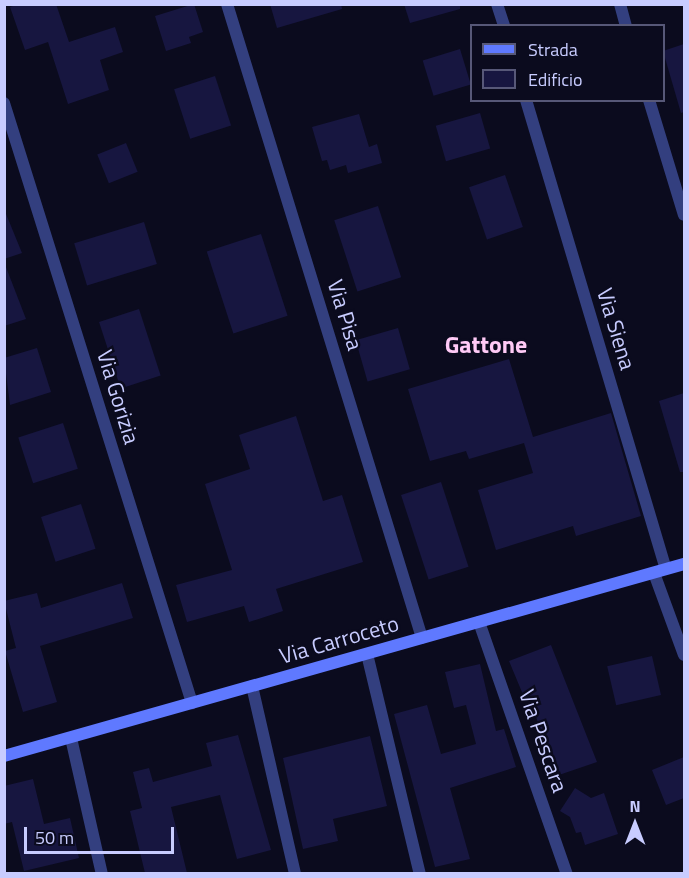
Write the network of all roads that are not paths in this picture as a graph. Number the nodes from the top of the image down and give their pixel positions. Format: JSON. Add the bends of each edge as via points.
{"nodes":[{"id":1,"x":227,"y":4,"type":"edge"},
{"id":2,"x":497,"y":4,"type":"edge"},
{"id":3,"x":620,"y":4,"type":"edge"},
{"id":4,"x":503,"y":24,"type":"edge"},
{"id":5,"x":625,"y":24,"type":"edge"},
{"id":6,"x":527,"y":102,"type":"edge"},
{"id":7,"x":650,"y":102,"type":"edge"},
{"id":8,"x":4,"y":103,"type":"edge"},
{"id":9,"x":684,"y":215,"type":"edge"},
{"id":10,"x":684,"y":564,"type":"edge"},
{"id":11,"x":660,"y":571,"type":"junction"},
{"id":12,"x":479,"y":622,"type":"junction"},
{"id":13,"x":422,"y":638,"type":"junction"},
{"id":14,"x":367,"y":654,"type":"junction"},
{"id":15,"x":684,"y":655,"type":"edge"},
{"id":16,"x":252,"y":686,"type":"junction"},
{"id":17,"x":192,"y":703,"type":"junction"},
{"id":18,"x":71,"y":738,"type":"junction"},
{"id":19,"x":4,"y":756,"type":"edge"},
{"id":20,"x":102,"y":873,"type":"edge"},
{"id":21,"x":295,"y":873,"type":"edge"},
{"id":22,"x":420,"y":873,"type":"edge"},
{"id":23,"x":567,"y":873,"type":"edge"}],
"edges":[{"from":1,"to":13,"type":"street","name":"Via Pisa"},
{"from":2,"to":4,"type":"street"},
{"from":3,"to":5,"type":"street"},
{"from":6,"to":11,"type":"street","name":"Via Siena"},
{"from":7,"to":9,"type":"street"},
{"from":8,"to":17,"type":"street","name":"Via Gorizia"},
{"from":10,"to":11,"type":"street","name":"Via Carroceto"},
{"from":11,"to":12,"type":"street","name":"Via Carroceto"},
{"from":11,"to":15,"type":"street","name":"Via Siena"},
{"from":12,"to":13,"type":"street","name":"Via Carroceto"},
{"from":12,"to":23,"type":"street","name":"Via Pescara"},
{"from":13,"to":14,"type":"street","name":"Via Carroceto"},
{"from":14,"to":16,"type":"street","name":"Via Carroceto"},
{"from":14,"to":22,"type":"street"},
{"from":16,"to":17,"type":"street","name":"Via Carroceto"},
{"from":16,"to":21,"type":"street"},
{"from":17,"to":18,"type":"street","name":"Via Carroceto"},
{"from":18,"to":19,"type":"street","name":"Via Carroceto"},
{"from":18,"to":20,"type":"street"}]}
